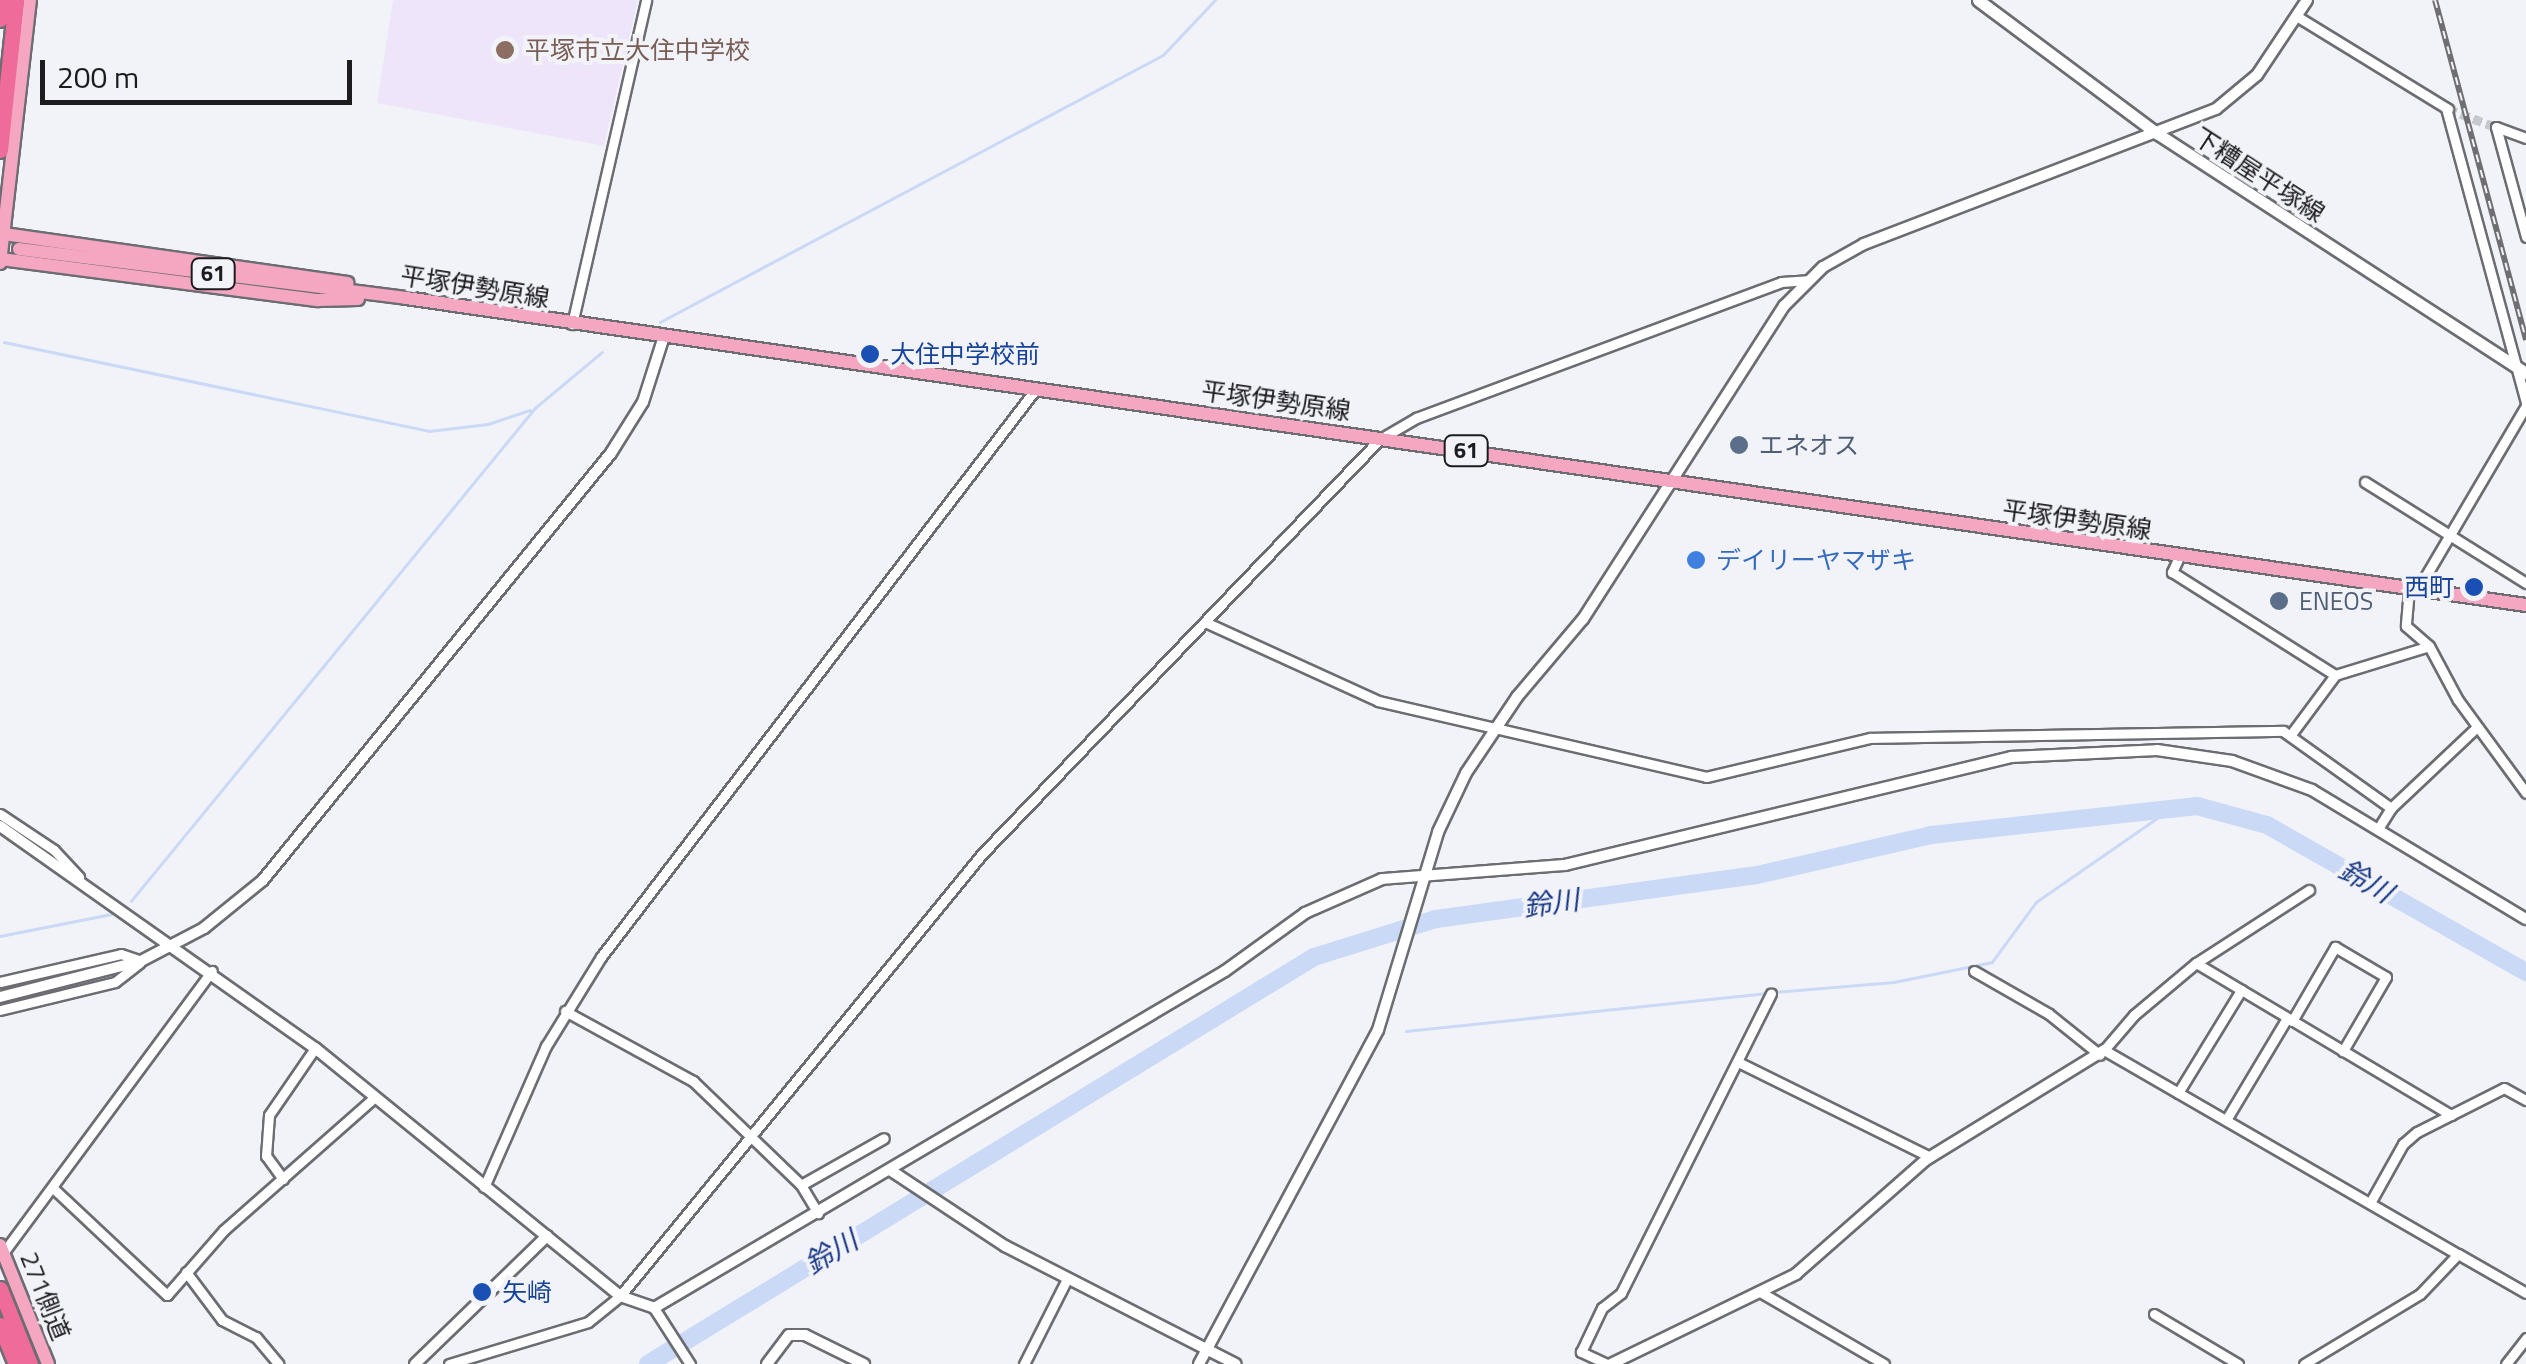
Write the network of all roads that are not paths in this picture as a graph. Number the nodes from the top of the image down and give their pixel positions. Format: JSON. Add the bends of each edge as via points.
{"nodes":[{"id":1,"x":2,"y":0,"type":"edge"},
{"id":2,"x":16,"y":0,"type":"edge"},
{"id":3,"x":30,"y":0,"type":"edge"},
{"id":4,"x":646,"y":0,"type":"edge"},
{"id":5,"x":1978,"y":0,"type":"edge"},
{"id":6,"x":2307,"y":0,"type":"edge"},
{"id":7,"x":2298,"y":17,"type":"junction"},
{"id":8,"x":0,"y":19,"type":"edge"},
{"id":9,"x":2158,"y":134,"type":"junction"},
{"id":10,"x":2526,"y":138,"type":"edge"},
{"id":11,"x":0,"y":150,"type":"edge"},
{"id":12,"x":4,"y":234,"type":"junction"},
{"id":13,"x":2526,"y":237,"type":"edge"},
{"id":14,"x":19,"y":249,"type":"dead end"},
{"id":15,"x":0,"y":261,"type":"edge"},
{"id":16,"x":1808,"y":280,"type":"junction"},
{"id":17,"x":406,"y":298,"type":"junction"},
{"id":18,"x":572,"y":324,"type":"junction"},
{"id":19,"x":664,"y":336,"type":"junction"},
{"id":20,"x":2522,"y":371,"type":"edge"},
{"id":21,"x":1035,"y":390,"type":"junction"},
{"id":22,"x":2526,"y":405,"type":"edge"},
{"id":23,"x":1380,"y":439,"type":"junction"},
{"id":24,"x":1669,"y":482,"type":"junction"},
{"id":25,"x":2365,"y":482,"type":"dead end"},
{"id":26,"x":2450,"y":535,"type":"junction"},
{"id":27,"x":2179,"y":556,"type":"junction"},
{"id":28,"x":2526,"y":584,"type":"edge"},
{"id":29,"x":2414,"y":589,"type":"junction"},
{"id":30,"x":2526,"y":605,"type":"edge"},
{"id":31,"x":1205,"y":622,"type":"junction"},
{"id":32,"x":2429,"y":646,"type":"junction"},
{"id":33,"x":2335,"y":675,"type":"junction"},
{"id":34,"x":2477,"y":727,"type":"junction"},
{"id":35,"x":1493,"y":728,"type":"junction"},
{"id":36,"x":2292,"y":732,"type":"junction"},
{"id":37,"x":2526,"y":793,"type":"edge"},
{"id":38,"x":2391,"y":808,"type":"junction"},
{"id":39,"x":0,"y":814,"type":"edge"},
{"id":40,"x":0,"y":826,"type":"edge"},
{"id":41,"x":2379,"y":827,"type":"junction"},
{"id":42,"x":1424,"y":876,"type":"junction"},
{"id":43,"x":84,"y":883,"type":"junction"},
{"id":44,"x":2309,"y":890,"type":"dead end"},
{"id":45,"x":2526,"y":918,"type":"edge"},
{"id":46,"x":176,"y":945,"type":"junction"},
{"id":47,"x":141,"y":961,"type":"junction"},
{"id":48,"x":2196,"y":963,"type":"junction"},
{"id":49,"x":212,"y":971,"type":"junction"},
{"id":50,"x":1974,"y":971,"type":"dead end"},
{"id":51,"x":0,"y":982,"type":"edge"},
{"id":52,"x":2240,"y":990,"type":"junction"},
{"id":53,"x":1772,"y":994,"type":"dead end"},
{"id":54,"x":0,"y":996,"type":"edge"},
{"id":55,"x":0,"y":1010,"type":"edge"},
{"id":56,"x":566,"y":1011,"type":"junction"},
{"id":57,"x":2290,"y":1019,"type":"junction"},
{"id":58,"x":315,"y":1048,"type":"junction"},
{"id":59,"x":2342,"y":1051,"type":"junction"},
{"id":60,"x":2102,"y":1052,"type":"junction"},
{"id":61,"x":1738,"y":1062,"type":"junction"},
{"id":62,"x":2178,"y":1093,"type":"junction"},
{"id":63,"x":375,"y":1097,"type":"junction"},
{"id":64,"x":2526,"y":1100,"type":"edge"},
{"id":65,"x":2451,"y":1116,"type":"junction"},
{"id":66,"x":2226,"y":1120,"type":"junction"},
{"id":67,"x":749,"y":1132,"type":"junction"},
{"id":68,"x":884,"y":1138,"type":"dead end"},
{"id":69,"x":1930,"y":1157,"type":"junction"},
{"id":70,"x":893,"y":1172,"type":"junction"},
{"id":71,"x":283,"y":1179,"type":"junction"},
{"id":72,"x":801,"y":1185,"type":"junction"},
{"id":73,"x":484,"y":1187,"type":"junction"},
{"id":74,"x":54,"y":1189,"type":"junction"},
{"id":75,"x":2370,"y":1203,"type":"junction"},
{"id":76,"x":818,"y":1212,"type":"junction"},
{"id":77,"x":548,"y":1236,"type":"junction"},
{"id":78,"x":1,"y":1249,"type":"edge"},
{"id":79,"x":2458,"y":1254,"type":"junction"},
{"id":80,"x":186,"y":1272,"type":"junction"},
{"id":81,"x":1067,"y":1280,"type":"junction"},
{"id":82,"x":0,"y":1290,"type":"edge"},
{"id":83,"x":1762,"y":1293,"type":"junction"},
{"id":84,"x":2526,"y":1293,"type":"edge"},
{"id":85,"x":620,"y":1296,"type":"junction"},
{"id":86,"x":654,"y":1308,"type":"junction"},
{"id":87,"x":2154,"y":1314,"type":"dead end"},
{"id":88,"x":0,"y":1325,"type":"edge"},
{"id":89,"x":2526,"y":1338,"type":"edge"},
{"id":90,"x":1207,"y":1349,"type":"junction"},
{"id":91,"x":16,"y":1364,"type":"edge"},
{"id":92,"x":30,"y":1364,"type":"edge"},
{"id":93,"x":48,"y":1364,"type":"edge"},
{"id":94,"x":280,"y":1364,"type":"edge"},
{"id":95,"x":415,"y":1364,"type":"edge"},
{"id":96,"x":449,"y":1364,"type":"edge"},
{"id":97,"x":690,"y":1364,"type":"edge"},
{"id":98,"x":767,"y":1364,"type":"edge"},
{"id":99,"x":864,"y":1364,"type":"edge"},
{"id":100,"x":1024,"y":1364,"type":"edge"},
{"id":101,"x":1200,"y":1364,"type":"edge"},
{"id":102,"x":1236,"y":1364,"type":"edge"},
{"id":103,"x":1609,"y":1364,"type":"edge"},
{"id":104,"x":1884,"y":1364,"type":"edge"},
{"id":105,"x":2238,"y":1364,"type":"edge"},
{"id":106,"x":2304,"y":1364,"type":"edge"},
{"id":107,"x":2506,"y":1364,"type":"edge"}],
"edges":[{"from":1,"to":8,"type":"highway"},
{"from":2,"to":11,"type":"highway"},
{"from":3,"to":12,"type":"main road"},
{"from":4,"to":18,"type":"street"},
{"from":5,"to":9,"type":"main road","name":"下糟屋平塚線"},
{"from":6,"to":7,"type":"street"},
{"from":7,"to":9,"type":"street","via":[[2240,92]]},
{"from":7,"to":20,"type":"street","via":[[2447,109]]},
{"from":9,"to":16,"type":"street","via":[[1864,244]]},
{"from":9,"to":20,"type":"main road","name":"下糟屋平塚線"},
{"from":10,"to":13,"type":"street","via":[[2496,127]]},
{"from":12,"to":15,"type":"main road"},
{"from":12,"to":17,"type":"main road","via":[[320,276]]},
{"from":14,"to":17,"type":"main road","name":"平塚伊勢原線","number":"61"},
{"from":15,"to":17,"type":"main road","via":[[318,300]]},
{"from":16,"to":23,"type":"street","via":[[1766,288],[1416,418]]},
{"from":16,"to":24,"type":"street"},
{"from":17,"to":18,"type":"main road","name":"平塚伊勢原線","number":"61"},
{"from":18,"to":19,"type":"main road","name":"平塚伊勢原線","number":"61"},
{"from":19,"to":21,"type":"main road","name":"平塚伊勢原線","number":"61"},
{"from":19,"to":46,"type":"street","via":[[658,367],[629,428],[494,600],[291,851],[236,904]]},
{"from":20,"to":22,"type":"street"},
{"from":21,"to":23,"type":"main road","name":"平塚伊勢原線","number":"61"},
{"from":21,"to":56,"type":"street"},
{"from":22,"to":26,"type":"street"},
{"from":23,"to":24,"type":"main road","name":"平塚伊勢原線","number":"61"},
{"from":23,"to":31,"type":"street"},
{"from":24,"to":27,"type":"main road","name":"平塚伊勢原線","number":"61"},
{"from":24,"to":35,"type":"street","via":[[1583,620]]},
{"from":25,"to":26,"type":"street"},
{"from":26,"to":28,"type":"street"},
{"from":26,"to":29,"type":"street"},
{"from":27,"to":29,"type":"main road","name":"平塚伊勢原線","number":"61"},
{"from":27,"to":33,"type":"street","via":[[2172,572]]},
{"from":29,"to":30,"type":"main road","name":"平塚伊勢原線","number":"61"},
{"from":29,"to":32,"type":"street","via":[[2406,626]]},
{"from":31,"to":35,"type":"street","via":[[1378,702]]},
{"from":31,"to":67,"type":"street","via":[[982,854]]},
{"from":32,"to":33,"type":"street"},
{"from":32,"to":34,"type":"street"},
{"from":33,"to":36,"type":"street"},
{"from":34,"to":37,"type":"street"},
{"from":34,"to":38,"type":"street"},
{"from":35,"to":36,"type":"street","via":[[1706,776],[1870,738]]},
{"from":35,"to":42,"type":"street","via":[[1438,832]]},
{"from":36,"to":38,"type":"street"},
{"from":38,"to":41,"type":"street"},
{"from":39,"to":43,"type":"street","via":[[54,850]]},
{"from":40,"to":43,"type":"street"},
{"from":41,"to":42,"type":"street","via":[[2312,790],[2232,761],[2157,750],[2088,751],[2011,757],[1904,779],[1565,865]]},
{"from":41,"to":45,"type":"street"},
{"from":42,"to":70,"type":"street","via":[[1382,879],[1315,908],[1225,971]]},
{"from":42,"to":90,"type":"street","via":[[1378,1030]]},
{"from":43,"to":46,"type":"street"},
{"from":44,"to":48,"type":"street"},
{"from":46,"to":47,"type":"street"},
{"from":46,"to":49,"type":"street"},
{"from":47,"to":51,"type":"street","via":[[121,954]]},
{"from":47,"to":54,"type":"street"},
{"from":47,"to":55,"type":"street","via":[[115,982]]},
{"from":48,"to":52,"type":"street"},
{"from":48,"to":60,"type":"street"},
{"from":49,"to":58,"type":"street"},
{"from":49,"to":74,"type":"street"},
{"from":50,"to":60,"type":"street"},
{"from":52,"to":57,"type":"street"},
{"from":52,"to":62,"type":"street"},
{"from":53,"to":61,"type":"street"},
{"from":56,"to":67,"type":"street","via":[[693,1081]]},
{"from":56,"to":73,"type":"street"},
{"from":57,"to":59,"type":"street"},
{"from":57,"to":59,"type":"street","via":[[2336,948],[2386,977]]},
{"from":57,"to":66,"type":"street"},
{"from":58,"to":63,"type":"street"},
{"from":58,"to":71,"type":"street","via":[[269,1116],[266,1156]]},
{"from":59,"to":65,"type":"street"},
{"from":60,"to":62,"type":"street"},
{"from":60,"to":69,"type":"street"},
{"from":61,"to":69,"type":"street"},
{"from":61,"to":103,"type":"street","via":[[1621,1293],[1602,1308],[1581,1352]]},
{"from":62,"to":66,"type":"street"},
{"from":63,"to":71,"type":"street"},
{"from":63,"to":73,"type":"street"},
{"from":64,"to":65,"type":"street","via":[[2504,1088]]},
{"from":65,"to":75,"type":"street","via":[[2403,1144]]},
{"from":66,"to":75,"type":"street"},
{"from":67,"to":72,"type":"street"},
{"from":67,"to":85,"type":"street"},
{"from":68,"to":72,"type":"street"},
{"from":69,"to":83,"type":"street","via":[[1817,1259]]},
{"from":70,"to":76,"type":"street"},
{"from":70,"to":81,"type":"street"},
{"from":71,"to":80,"type":"street"},
{"from":72,"to":76,"type":"street"},
{"from":73,"to":77,"type":"street"},
{"from":74,"to":78,"type":"street"},
{"from":74,"to":80,"type":"street","via":[[167,1295]]},
{"from":75,"to":79,"type":"street"},
{"from":76,"to":86,"type":"street"},
{"from":77,"to":85,"type":"street"},
{"from":77,"to":95,"type":"street"},
{"from":78,"to":93,"type":"main road","name":"271側道"},
{"from":79,"to":84,"type":"street"},
{"from":79,"to":106,"type":"street","via":[[2420,1294]]},
{"from":80,"to":94,"type":"street","via":[[222,1320],[256,1337]]},
{"from":81,"to":90,"type":"street"},
{"from":81,"to":100,"type":"street"},
{"from":82,"to":92,"type":"highway"},
{"from":83,"to":103,"type":"street"},
{"from":83,"to":104,"type":"street"},
{"from":85,"to":86,"type":"street"},
{"from":85,"to":96,"type":"street","via":[[588,1322]]},
{"from":86,"to":97,"type":"street"},
{"from":87,"to":105,"type":"street"},
{"from":88,"to":91,"type":"highway"},
{"from":89,"to":107,"type":"street"},
{"from":90,"to":101,"type":"street"},
{"from":90,"to":102,"type":"street"},
{"from":98,"to":99,"type":"street","via":[[789,1335],[805,1335]]}]}
